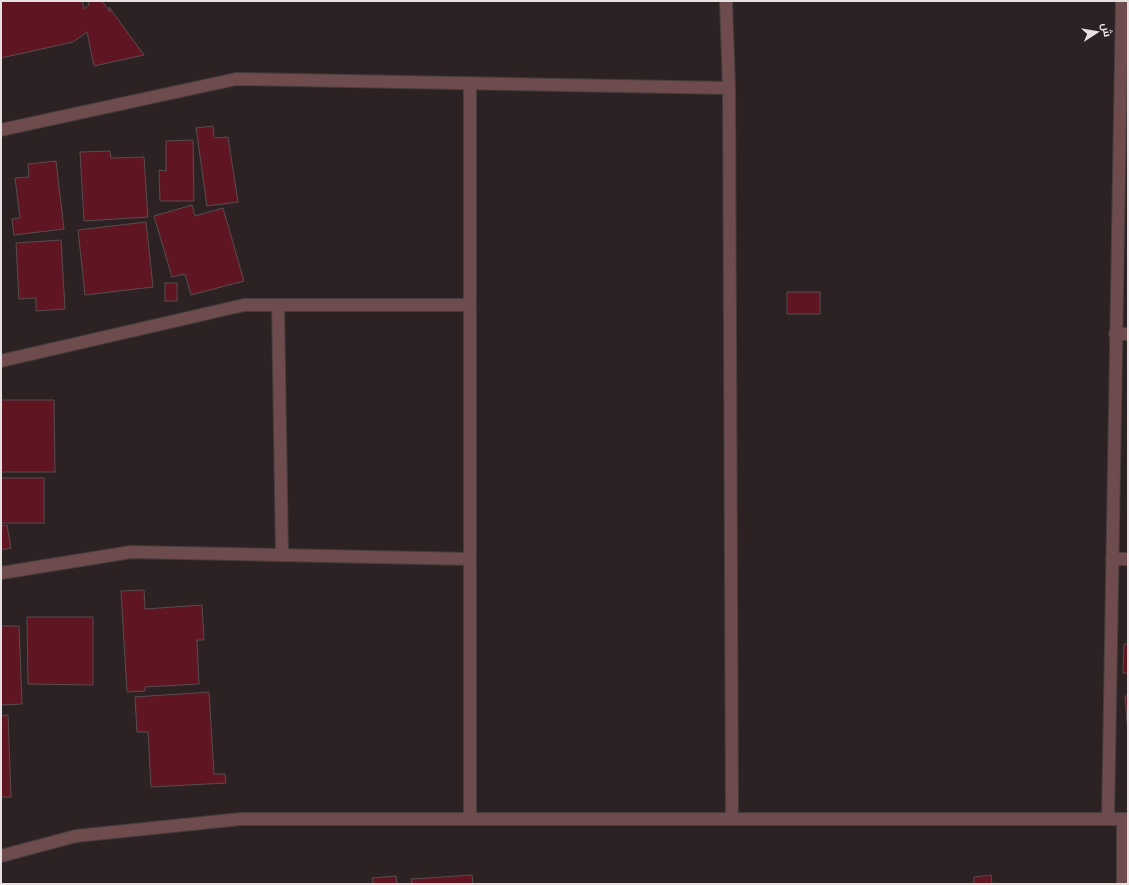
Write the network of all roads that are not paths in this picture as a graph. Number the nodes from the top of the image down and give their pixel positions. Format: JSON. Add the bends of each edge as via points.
{"nodes":[{"id":1,"x":726,"y":1,"type":"edge"},
{"id":2,"x":1122,"y":1,"type":"edge"},
{"id":3,"x":470,"y":83,"type":"junction"},
{"id":4,"x":729,"y":88,"type":"junction"},
{"id":5,"x":1125,"y":91,"type":"edge"},
{"id":6,"x":1,"y":130,"type":"edge"},
{"id":7,"x":278,"y":305,"type":"junction"},
{"id":8,"x":470,"y":305,"type":"junction"},
{"id":9,"x":1115,"y":334,"type":"junction"},
{"id":10,"x":1128,"y":334,"type":"edge"},
{"id":11,"x":1,"y":361,"type":"edge"},
{"id":12,"x":282,"y":555,"type":"junction"},
{"id":13,"x":470,"y":559,"type":"junction"},
{"id":14,"x":1112,"y":559,"type":"junction"},
{"id":15,"x":1128,"y":559,"type":"edge"},
{"id":16,"x":1,"y":573,"type":"edge"},
{"id":17,"x":470,"y":819,"type":"junction"},
{"id":18,"x":732,"y":819,"type":"junction"},
{"id":19,"x":1108,"y":819,"type":"junction"},
{"id":20,"x":1126,"y":819,"type":"edge"},
{"id":21,"x":1,"y":856,"type":"edge"},
{"id":22,"x":1123,"y":884,"type":"edge"}],
"edges":[{"from":1,"to":4,"type":"street"},
{"from":2,"to":5,"type":"street"},
{"from":3,"to":4,"type":"street"},
{"from":3,"to":6,"type":"street","via":[[236,80]]},
{"from":3,"to":8,"type":"street"},
{"from":4,"to":18,"type":"street"},
{"from":5,"to":9,"type":"street"},
{"from":7,"to":8,"type":"street"},
{"from":7,"to":11,"type":"street","via":[[244,305]]},
{"from":7,"to":12,"type":"street"},
{"from":8,"to":13,"type":"street"},
{"from":9,"to":10,"type":"street"},
{"from":9,"to":14,"type":"street"},
{"from":12,"to":13,"type":"street"},
{"from":12,"to":16,"type":"street","via":[[131,552]]},
{"from":13,"to":17,"type":"street"},
{"from":14,"to":15,"type":"street"},
{"from":14,"to":19,"type":"street"},
{"from":17,"to":18,"type":"street"},
{"from":17,"to":21,"type":"street","via":[[241,819],[76,836]]},
{"from":18,"to":19,"type":"street"},
{"from":19,"to":20,"type":"street"},
{"from":20,"to":22,"type":"street"}]}
